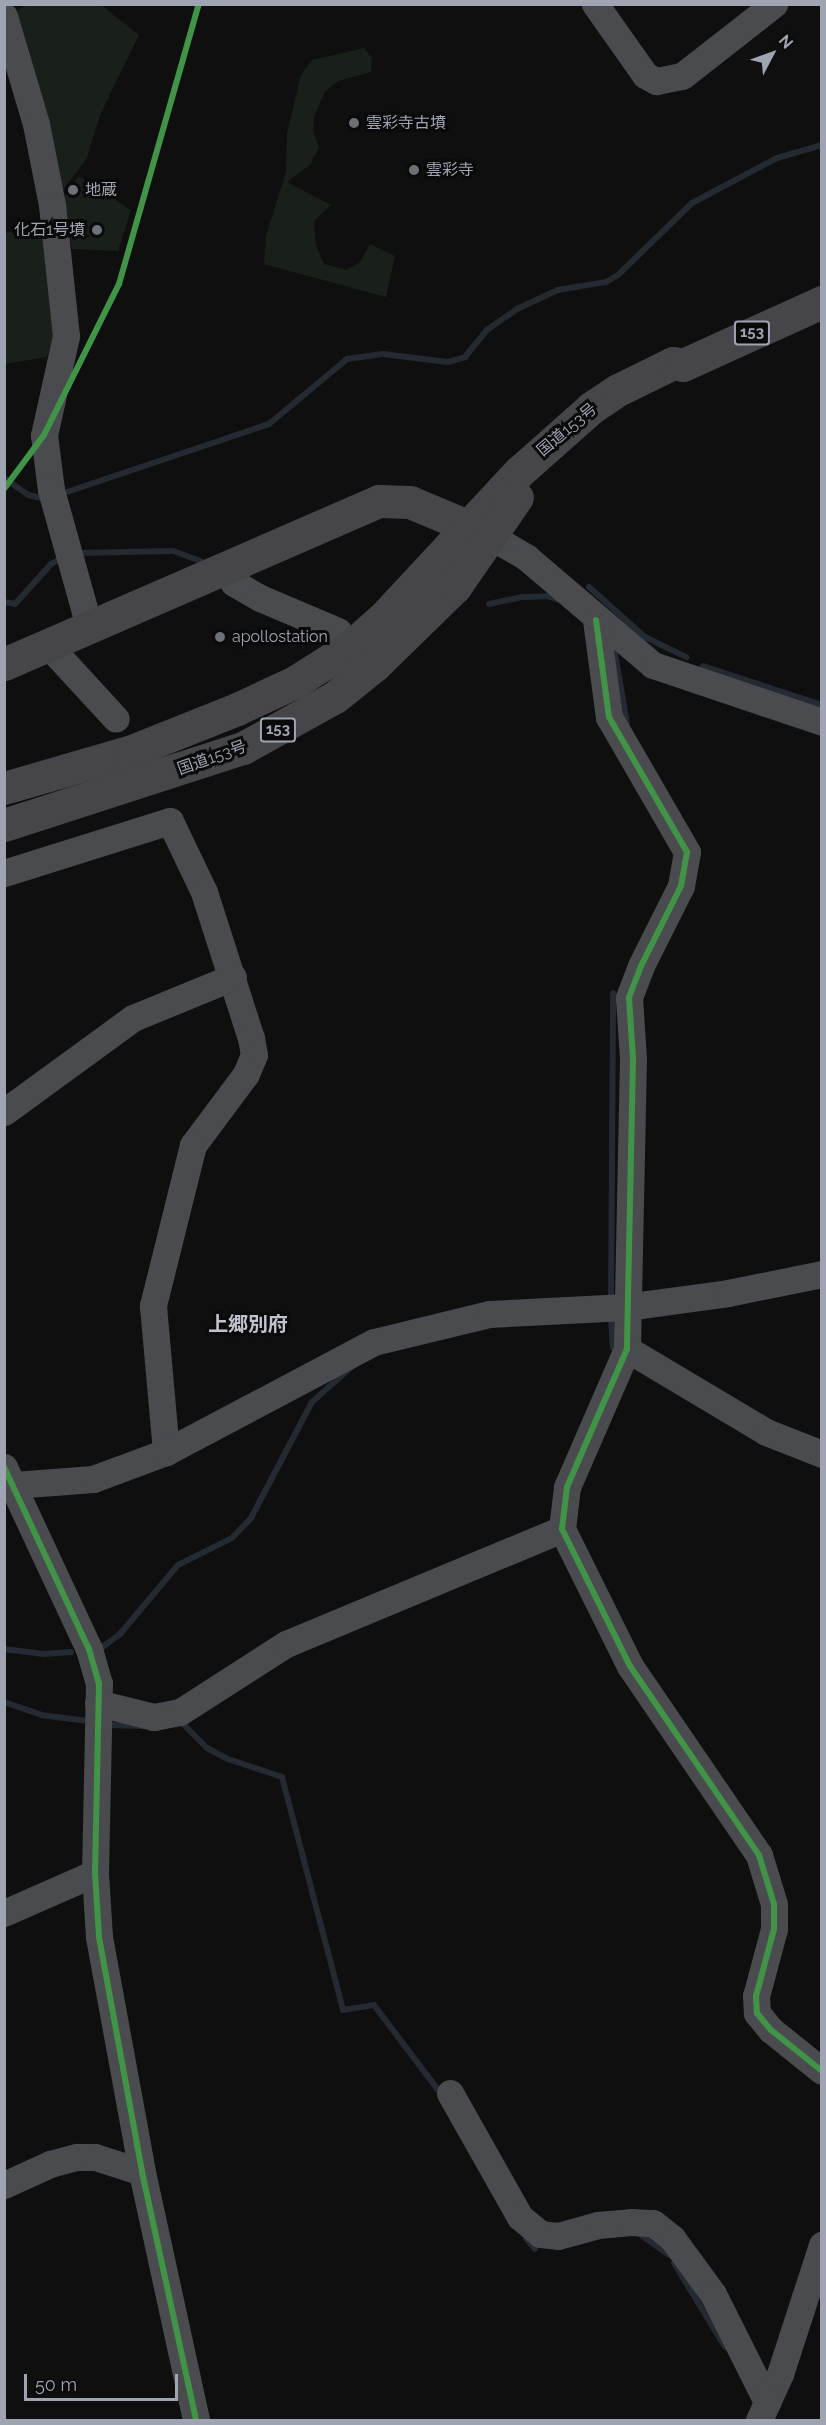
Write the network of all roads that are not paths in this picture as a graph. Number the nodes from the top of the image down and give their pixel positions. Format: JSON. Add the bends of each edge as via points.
{"nodes":[{"id":1,"x":595,"y":4,"type":"edge"},
{"id":2,"x":774,"y":4,"type":"edge"},
{"id":3,"x":4,"y":16,"type":"edge"},
{"id":4,"x":822,"y":302,"type":"edge"},
{"id":5,"x":479,"y":530,"type":"junction"},
{"id":6,"x":222,"y":567,"type":"junction"},
{"id":7,"x":596,"y":620,"type":"junction"},
{"id":8,"x":89,"y":626,"type":"junction"},
{"id":9,"x":338,"y":631,"type":"dead end"},
{"id":10,"x":48,"y":645,"type":"junction"},
{"id":11,"x":4,"y":664,"type":"edge"},
{"id":12,"x":116,"y":719,"type":"dead end"},
{"id":13,"x":822,"y":722,"type":"edge"},
{"id":14,"x":4,"y":788,"type":"edge"},
{"id":15,"x":4,"y":825,"type":"edge"},
{"id":16,"x":4,"y":873,"type":"edge"},
{"id":17,"x":233,"y":977,"type":"junction"},
{"id":18,"x":4,"y":1112,"type":"edge"},
{"id":19,"x":822,"y":1274,"type":"edge"},
{"id":20,"x":626,"y":1307,"type":"junction"},
{"id":21,"x":627,"y":1348,"type":"junction"},
{"id":22,"x":165,"y":1452,"type":"junction"},
{"id":23,"x":822,"y":1454,"type":"edge"},
{"id":24,"x":9,"y":1476,"type":"edge"},
{"id":25,"x":562,"y":1529,"type":"junction"},
{"id":26,"x":98,"y":1702,"type":"junction"},
{"id":27,"x":95,"y":1873,"type":"junction"},
{"id":28,"x":4,"y":1913,"type":"edge"},
{"id":29,"x":822,"y":2071,"type":"edge"},
{"id":30,"x":450,"y":2093,"type":"dead end"},
{"id":31,"x":142,"y":2172,"type":"junction"},
{"id":32,"x":4,"y":2185,"type":"edge"},
{"id":33,"x":822,"y":2245,"type":"edge"},
{"id":34,"x":763,"y":2411,"type":"edge"},
{"id":35,"x":195,"y":2421,"type":"edge"}],
"edges":[{"from":1,"to":2,"type":"street","via":[[645,75],[656,81],[682,76]]},
{"from":3,"to":8,"type":"street","via":[[48,176],[66,336],[48,424],[53,497]]},
{"from":4,"to":5,"type":"highway","name":"国道153号","number":"153","via":[[683,364],[679,372],[605,412],[567,444],[509,507]]},
{"from":5,"to":6,"type":"highway","via":[[410,502],[379,501]]},
{"from":5,"to":7,"type":"street","via":[[526,557],[570,592]]},
{"from":5,"to":14,"type":"highway","name":"国道153号","number":"153","via":[[350,647],[295,682],[129,752]]},
{"from":5,"to":15,"type":"highway","name":"国道153号","number":"153","via":[[455,587],[335,697],[232,752]]},
{"from":6,"to":8,"type":"highway"},
{"from":6,"to":9,"type":"street","via":[[234,583],[260,598]]},
{"from":7,"to":13,"type":"street","via":[[653,665]]},
{"from":7,"to":20,"type":"street","via":[[609,717],[687,852],[681,886],[640,966],[629,998],[633,1059]]},
{"from":8,"to":10,"type":"highway"},
{"from":10,"to":11,"type":"highway"},
{"from":10,"to":12,"type":"street"},
{"from":16,"to":17,"type":"street","via":[[171,821],[204,892]]},
{"from":17,"to":18,"type":"street","via":[[133,1018]]},
{"from":17,"to":22,"type":"street","via":[[254,1055],[246,1074],[193,1145],[153,1306]]},
{"from":19,"to":20,"type":"street","via":[[728,1293]]},
{"from":20,"to":21,"type":"street"},
{"from":20,"to":22,"type":"street","via":[[489,1314],[374,1342]]},
{"from":21,"to":23,"type":"street","via":[[766,1432]]},
{"from":21,"to":25,"type":"street","via":[[567,1487]]},
{"from":22,"to":24,"type":"street","via":[[93,1479]]},
{"from":24,"to":26,"type":"street","via":[[89,1648],[99,1683]]},
{"from":25,"to":26,"type":"street","via":[[286,1644],[180,1712],[154,1717]]},
{"from":25,"to":29,"type":"street","via":[[630,1666],[759,1855],[774,1904],[774,1929],[756,1996],[757,2013],[771,2030]]},
{"from":26,"to":27,"type":"street"},
{"from":27,"to":28,"type":"street"},
{"from":27,"to":31,"type":"street","via":[[99,1937]]},
{"from":30,"to":34,"type":"street","via":[[520,2217],[540,2234],[558,2236],[598,2225],[631,2222],[653,2223],[672,2238],[713,2294]]},
{"from":31,"to":32,"type":"street","via":[[95,2157],[77,2157],[50,2164]]},
{"from":31,"to":35,"type":"street"},
{"from":33,"to":34,"type":"street"}]}
